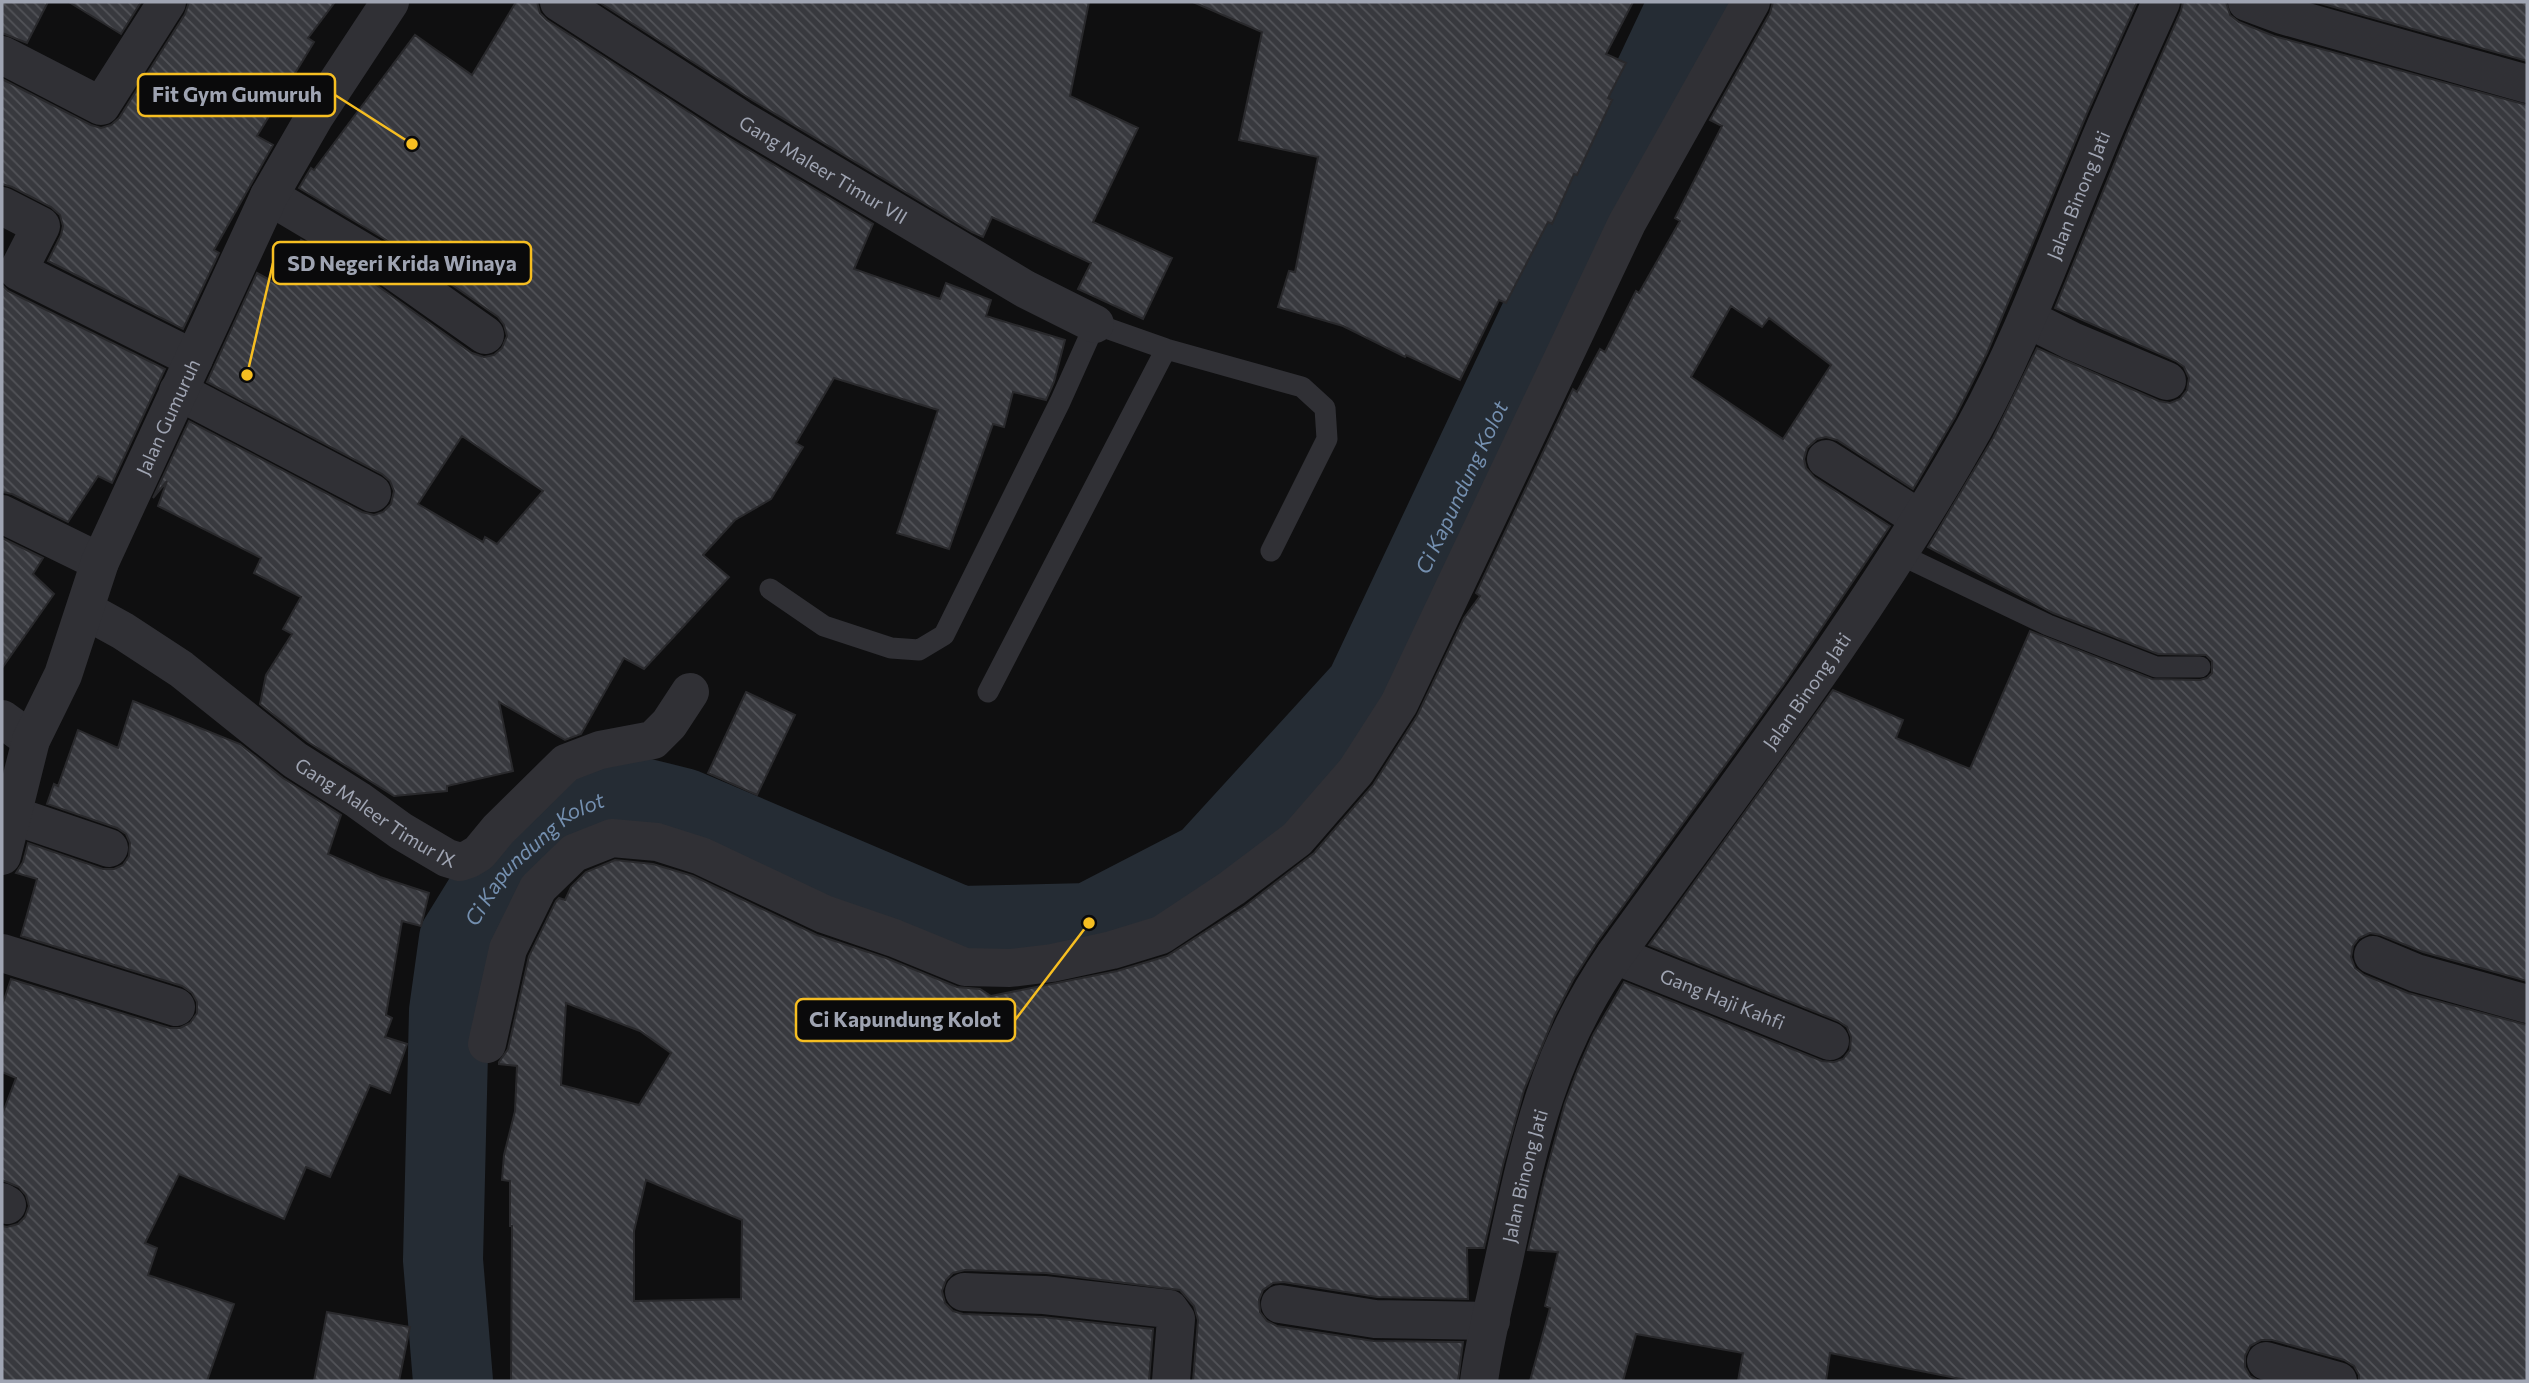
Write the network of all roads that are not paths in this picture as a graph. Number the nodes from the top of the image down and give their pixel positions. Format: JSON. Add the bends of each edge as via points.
{"nodes":[{"id":1,"x":167,"y":2,"type":"edge"},
{"id":2,"x":390,"y":2,"type":"edge"},
{"id":3,"x":559,"y":2,"type":"edge"},
{"id":4,"x":1751,"y":2,"type":"edge"},
{"id":5,"x":2161,"y":2,"type":"edge"},
{"id":6,"x":2247,"y":2,"type":"edge"},
{"id":7,"x":2,"y":55,"type":"edge"},
{"id":8,"x":2527,"y":84,"type":"edge"},
{"id":9,"x":270,"y":196,"type":"junction"},
{"id":10,"x":2,"y":206,"type":"edge"},
{"id":11,"x":2028,"y":319,"type":"junction"},
{"id":12,"x":1095,"y":324,"type":"junction"},
{"id":13,"x":485,"y":335,"type":"dead end"},
{"id":14,"x":1166,"y":349,"type":"junction"},
{"id":15,"x":186,"y":375,"type":"junction"},
{"id":16,"x":2166,"y":381,"type":"dead end"},
{"id":17,"x":1826,"y":459,"type":"dead end"},
{"id":18,"x":372,"y":494,"type":"dead end"},
{"id":19,"x":2,"y":514,"type":"edge"},
{"id":20,"x":1920,"y":519,"type":"junction"},
{"id":21,"x":1271,"y":551,"type":"dead end"},
{"id":22,"x":1899,"y":554,"type":"junction"},
{"id":23,"x":100,"y":562,"type":"junction"},
{"id":24,"x":769,"y":589,"type":"dead end"},
{"id":25,"x":81,"y":622,"type":"junction"},
{"id":26,"x":2200,"y":667,"type":"dead end"},
{"id":27,"x":690,"y":692,"type":"dead end"},
{"id":28,"x":988,"y":692,"type":"dead end"},
{"id":29,"x":16,"y":730,"type":"edge"},
{"id":30,"x":12,"y":815,"type":"junction"},
{"id":31,"x":109,"y":848,"type":"dead end"},
{"id":32,"x":2,"y":856,"type":"edge"},
{"id":33,"x":2,"y":953,"type":"edge"},
{"id":34,"x":1615,"y":955,"type":"junction"},
{"id":35,"x":2373,"y":955,"type":"dead end"},
{"id":36,"x":2527,"y":1004,"type":"edge"},
{"id":37,"x":176,"y":1007,"type":"dead end"},
{"id":38,"x":1830,"y":1041,"type":"dead end"},
{"id":39,"x":487,"y":1044,"type":"dead end"},
{"id":40,"x":964,"y":1292,"type":"dead end"},
{"id":41,"x":1280,"y":1304,"type":"dead end"},
{"id":42,"x":1491,"y":1321,"type":"junction"},
{"id":43,"x":2266,"y":1361,"type":"dead end"},
{"id":44,"x":1171,"y":1381,"type":"edge"},
{"id":45,"x":1479,"y":1381,"type":"edge"},
{"id":46,"x":2338,"y":1381,"type":"edge"}],
"edges":[{"from":1,"to":7,"type":"street","via":[[101,106]]},
{"from":2,"to":9,"type":"street","name":"Jalan Gumuruh"},
{"from":3,"to":12,"type":"street","name":"Gang Maleer Timur VII","via":[[752,126],[1026,289]]},
{"from":4,"to":39,"type":"street","via":[[1627,223],[1399,704],[1356,771],[1297,839],[1161,935],[1112,950],[1010,968],[965,967],[824,914],[701,856],[657,842],[612,838],[574,853],[538,888],[508,948]]},
{"from":5,"to":11,"type":"street","name":"Jalan Binong Jati","via":[[2092,157]]},
{"from":6,"to":8,"type":"street"},
{"from":9,"to":13,"type":"street","via":[[387,265]]},
{"from":9,"to":15,"type":"street","name":"Jalan Gumuruh"},
{"from":10,"to":15,"type":"street","via":[[41,226],[18,271]]},
{"from":11,"to":16,"type":"street"},
{"from":11,"to":20,"type":"street","name":"Jalan Binong Jati","via":[[1974,427]]},
{"from":12,"to":14,"type":"lane"},
{"from":12,"to":24,"type":"lane","via":[[944,635],[919,650],[891,648],[824,626]]},
{"from":14,"to":21,"type":"lane","via":[[1302,387],[1325,408],[1327,439]]},
{"from":14,"to":28,"type":"lane"},
{"from":15,"to":18,"type":"street"},
{"from":15,"to":23,"type":"street","name":"Jalan Gumuruh"},
{"from":17,"to":20,"type":"street"},
{"from":19,"to":23,"type":"street"},
{"from":20,"to":22,"type":"street","name":"Jalan Binong Jati"},
{"from":22,"to":26,"type":"lane","via":[[2048,625],[2156,667]]},
{"from":22,"to":34,"type":"street","name":"Jalan Binong Jati"},
{"from":23,"to":25,"type":"street","name":"Jalan Gumuruh"},
{"from":25,"to":27,"type":"street","name":"Gang Maleer Timur IX","via":[[123,631],[181,669],[285,753],[401,831],[460,862],[479,853],[566,763],[600,750],[653,740]]},
{"from":25,"to":29,"type":"street","name":"Jalan Gumuruh","via":[[63,675]]},
{"from":29,"to":30,"type":"street","name":"Jalan Gumuruh"},
{"from":30,"to":31,"type":"street"},
{"from":30,"to":32,"type":"street","name":"Jalan Gumuruh"},
{"from":33,"to":37,"type":"street"},
{"from":34,"to":38,"type":"street","name":"Gang Haji Kahfi"},
{"from":34,"to":42,"type":"street","name":"Jalan Binong Jati","via":[[1574,1021],[1544,1093]]},
{"from":35,"to":36,"type":"street","via":[[2416,973]]},
{"from":40,"to":44,"type":"street","via":[[1044,1294],[1169,1309],[1176,1319]]},
{"from":41,"to":42,"type":"street","via":[[1375,1319]]},
{"from":42,"to":45,"type":"street","name":"Jalan Binong Jati"},
{"from":43,"to":46,"type":"street"}]}
